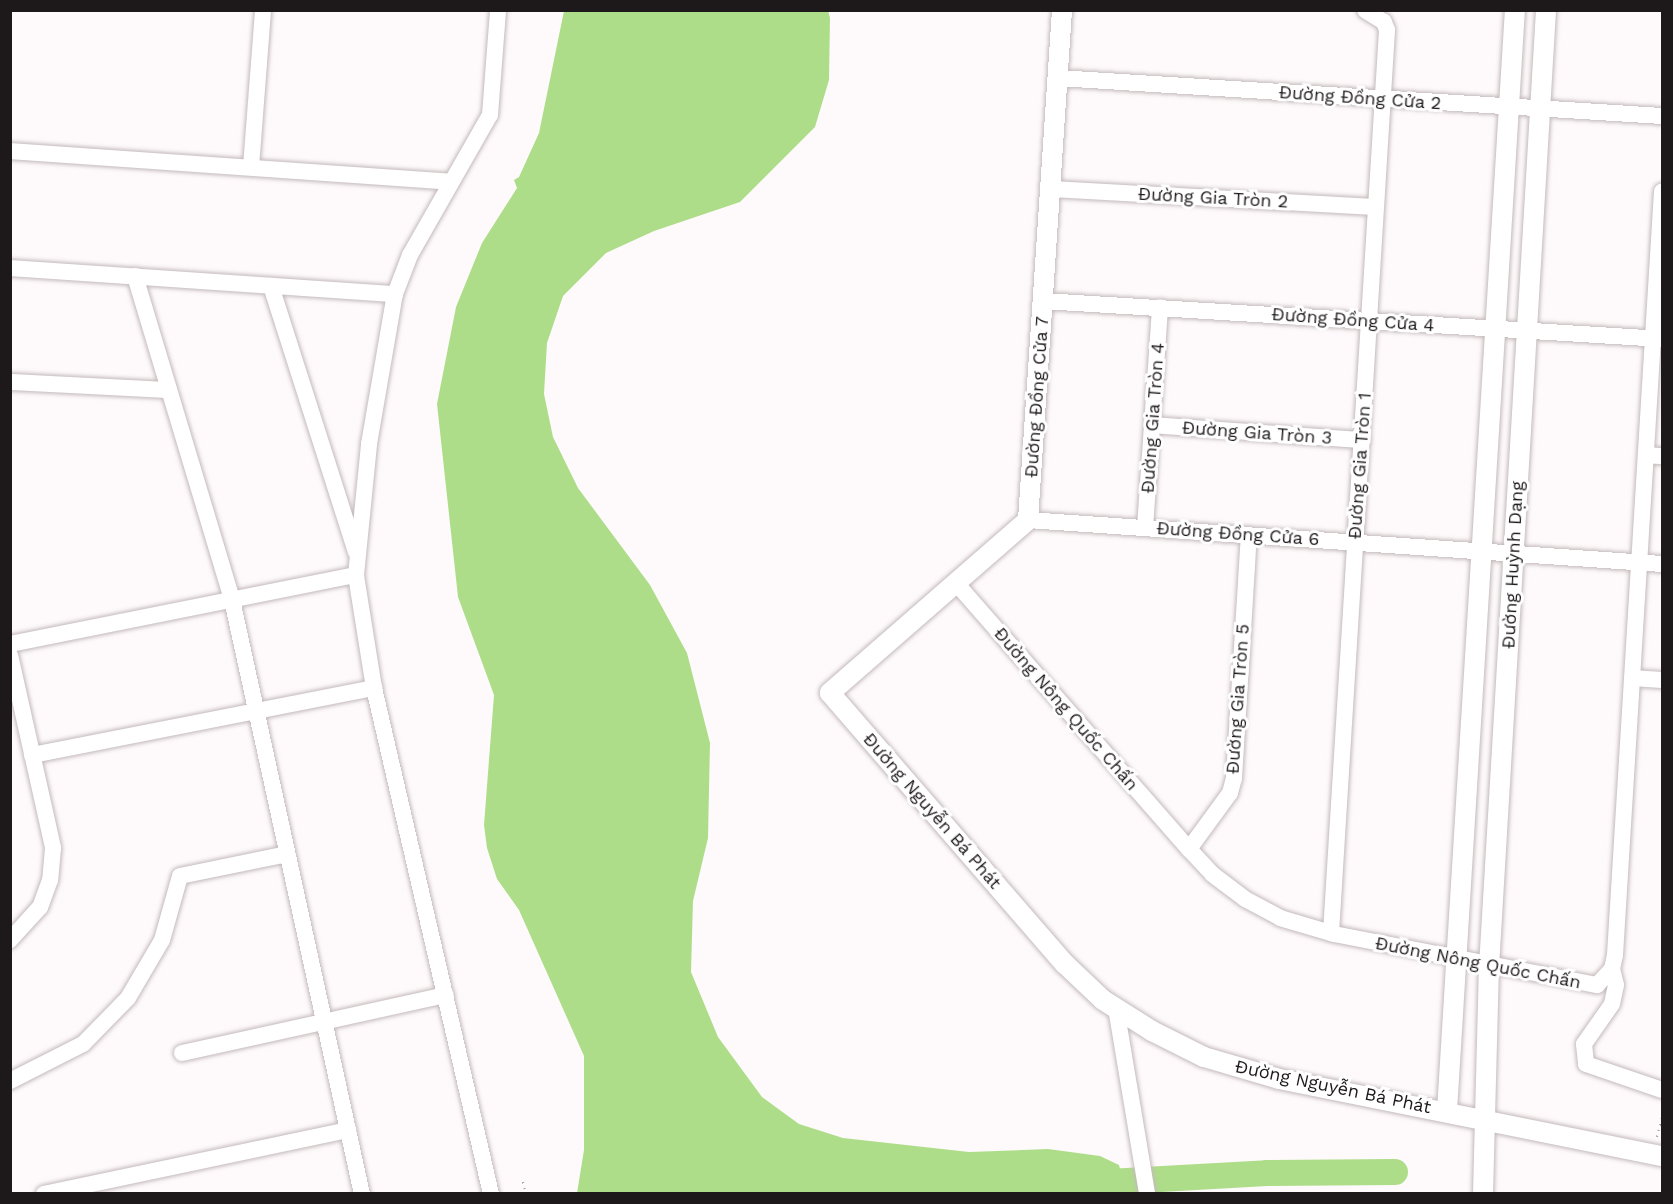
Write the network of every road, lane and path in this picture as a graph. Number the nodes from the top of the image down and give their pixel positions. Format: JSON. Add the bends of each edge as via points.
{"nodes":[{"id":1,"x":263,"y":10,"type":"edge"},
{"id":2,"x":498,"y":10,"type":"edge"},
{"id":3,"x":1062,"y":10,"type":"edge"},
{"id":4,"x":1365,"y":10,"type":"edge"},
{"id":5,"x":1515,"y":10,"type":"edge"},
{"id":6,"x":1546,"y":10,"type":"edge"},
{"id":7,"x":1058,"y":78,"type":"junction"},
{"id":8,"x":1382,"y":100,"type":"junction"},
{"id":9,"x":1509,"y":108,"type":"junction"},
{"id":10,"x":1540,"y":108,"type":"junction"},
{"id":11,"x":1662,"y":116,"type":"edge"},
{"id":12,"x":10,"y":151,"type":"edge"},
{"id":13,"x":251,"y":166,"type":"junction"},
{"id":14,"x":450,"y":182,"type":"junction"},
{"id":15,"x":1051,"y":189,"type":"junction"},
{"id":16,"x":1662,"y":191,"type":"edge"},
{"id":17,"x":1376,"y":207,"type":"junction"},
{"id":18,"x":1661,"y":228,"type":"edge"},
{"id":19,"x":10,"y":268,"type":"edge"},
{"id":20,"x":135,"y":276,"type":"junction"},
{"id":21,"x":271,"y":286,"type":"junction"},
{"id":22,"x":395,"y":294,"type":"junction"},
{"id":23,"x":1043,"y":301,"type":"junction"},
{"id":24,"x":1160,"y":308,"type":"junction"},
{"id":25,"x":1369,"y":321,"type":"junction"},
{"id":26,"x":1495,"y":329,"type":"junction"},
{"id":27,"x":1527,"y":331,"type":"junction"},
{"id":28,"x":1658,"y":339,"type":"edge"},
{"id":29,"x":10,"y":382,"type":"edge"},
{"id":30,"x":169,"y":390,"type":"junction"},
{"id":31,"x":1152,"y":425,"type":"junction"},
{"id":32,"x":1362,"y":440,"type":"junction"},
{"id":33,"x":1654,"y":456,"type":"edge"},
{"id":34,"x":1028,"y":520,"type":"junction"},
{"id":35,"x":1145,"y":528,"type":"junction"},
{"id":36,"x":1249,"y":535,"type":"junction"},
{"id":37,"x":1355,"y":543,"type":"junction"},
{"id":38,"x":1481,"y":551,"type":"junction"},
{"id":39,"x":1514,"y":554,"type":"junction"},
{"id":40,"x":1637,"y":562,"type":"junction"},
{"id":41,"x":1662,"y":564,"type":"edge"},
{"id":42,"x":357,"y":567,"type":"junction"},
{"id":43,"x":956,"y":583,"type":"junction"},
{"id":44,"x":232,"y":600,"type":"junction"},
{"id":45,"x":10,"y":644,"type":"edge"},
{"id":46,"x":10,"y":655,"type":"edge"},
{"id":47,"x":1632,"y":678,"type":"junction"},
{"id":48,"x":1662,"y":680,"type":"edge"},
{"id":49,"x":374,"y":688,"type":"junction"},
{"id":50,"x":256,"y":711,"type":"junction"},
{"id":51,"x":32,"y":755,"type":"junction"},
{"id":52,"x":1189,"y":849,"type":"junction"},
{"id":53,"x":287,"y":854,"type":"junction"},
{"id":54,"x":1331,"y":933,"type":"junction"},
{"id":55,"x":10,"y":940,"type":"edge"},
{"id":56,"x":1455,"y":960,"type":"junction"},
{"id":57,"x":1489,"y":967,"type":"junction"},
{"id":58,"x":1612,"y":969,"type":"junction"},
{"id":59,"x":446,"y":995,"type":"junction"},
{"id":60,"x":1116,"y":1008,"type":"junction"},
{"id":61,"x":324,"y":1022,"type":"junction"},
{"id":62,"x":182,"y":1053,"type":"dead end"},
{"id":63,"x":10,"y":1081,"type":"edge"},
{"id":64,"x":1662,"y":1090,"type":"edge"},
{"id":65,"x":1447,"y":1111,"type":"junction"},
{"id":66,"x":1662,"y":1118,"type":"edge"},
{"id":67,"x":1486,"y":1119,"type":"junction"},
{"id":68,"x":348,"y":1130,"type":"junction"},
{"id":69,"x":1658,"y":1155,"type":"edge"},
{"id":70,"x":523,"y":1182,"type":"dead end"},
{"id":71,"x":44,"y":1194,"type":"edge"},
{"id":72,"x":362,"y":1194,"type":"edge"},
{"id":73,"x":491,"y":1194,"type":"edge"},
{"id":74,"x":526,"y":1194,"type":"edge"},
{"id":75,"x":1147,"y":1194,"type":"edge"},
{"id":76,"x":1483,"y":1194,"type":"edge"}],
"edges":[{"from":1,"to":13,"type":"street"},
{"from":2,"to":14,"type":"street","via":[[490,115]]},
{"from":3,"to":7,"type":"street","name":"Đường Đồng Cửa 7"},
{"from":4,"to":8,"type":"street","name":"Đường Gia Tròn 1","via":[[1384,21],[1387,30]]},
{"from":5,"to":9,"type":"street","name":"Đường Huỳnh Dạng"},
{"from":6,"to":10,"type":"street","name":"Đường Huỳnh Dạng"},
{"from":7,"to":8,"type":"street","name":"Đường Đồng Cửa 2"},
{"from":7,"to":15,"type":"street","name":"Đường Đồng Cửa 7"},
{"from":8,"to":9,"type":"street","name":"Đường Đồng Cửa 2"},
{"from":8,"to":17,"type":"street","name":"Đường Gia Tròn 1"},
{"from":9,"to":10,"type":"street","name":"Đường Đồng Cửa 2"},
{"from":9,"to":26,"type":"street","name":"Đường Huỳnh Dạng"},
{"from":10,"to":11,"type":"street","name":"Đường Đồng Cửa 2"},
{"from":10,"to":27,"type":"street","name":"Đường Huỳnh Dạng"},
{"from":12,"to":13,"type":"street"},
{"from":13,"to":14,"type":"street"},
{"from":14,"to":22,"type":"street","via":[[410,255]]},
{"from":15,"to":17,"type":"street","name":"Đường Gia Tròn 2"},
{"from":15,"to":23,"type":"street","name":"Đường Đồng Cửa 7"},
{"from":16,"to":18,"type":"street"},
{"from":17,"to":25,"type":"street","name":"Đường Gia Tròn 1"},
{"from":18,"to":28,"type":"street"},
{"from":19,"to":20,"type":"street"},
{"from":20,"to":21,"type":"street"},
{"from":20,"to":30,"type":"street"},
{"from":21,"to":22,"type":"street"},
{"from":21,"to":42,"type":"street"},
{"from":22,"to":42,"type":"street","via":[[369,444]]},
{"from":23,"to":24,"type":"street","name":"Đường Đồng Cửa 4"},
{"from":23,"to":34,"type":"street","name":"Đường Đồng Cửa 7"},
{"from":24,"to":25,"type":"street","name":"Đường Đồng Cửa 4"},
{"from":24,"to":31,"type":"street","name":"Đường Gia Tròn 4"},
{"from":25,"to":26,"type":"street","name":"Đường Đồng Cửa 4"},
{"from":25,"to":32,"type":"street","name":"Đường Gia Tròn 1"},
{"from":26,"to":27,"type":"street","name":"Đường Đồng Cửa 4"},
{"from":26,"to":38,"type":"street","name":"Đường Huỳnh Dạng"},
{"from":27,"to":28,"type":"street","name":"Đường Đồng Cửa 4"},
{"from":27,"to":39,"type":"street","name":"Đường Huỳnh Dạng"},
{"from":28,"to":33,"type":"street"},
{"from":29,"to":30,"type":"street"},
{"from":30,"to":44,"type":"street"},
{"from":31,"to":32,"type":"street","name":"Đường Gia Tròn 3"},
{"from":31,"to":35,"type":"street","name":"Đường Gia Tròn 4"},
{"from":32,"to":37,"type":"street","name":"Đường Gia Tròn 1"},
{"from":33,"to":40,"type":"street"},
{"from":34,"to":35,"type":"street","name":"Đường Đồng Cửa 6"},
{"from":34,"to":43,"type":"street"},
{"from":35,"to":36,"type":"street","name":"Đường Đồng Cửa 6"},
{"from":36,"to":37,"type":"street","name":"Đường Đồng Cửa 6"},
{"from":36,"to":52,"type":"street","name":"Đường Gia Tròn 5","via":[[1234,778],[1219,811]]},
{"from":37,"to":38,"type":"street","name":"Đường Đồng Cửa 6"},
{"from":37,"to":54,"type":"street","name":"Đường Gia Tròn 1"},
{"from":38,"to":39,"type":"street","name":"Đường Đồng Cửa 6"},
{"from":38,"to":56,"type":"street","name":"Đường Huỳnh Dạng"},
{"from":39,"to":40,"type":"street","name":"Đường Đồng Cửa 6"},
{"from":39,"to":57,"type":"street","name":"Đường Huỳnh Dạng"},
{"from":40,"to":41,"type":"street","name":"Đường Đồng Cửa 6"},
{"from":40,"to":47,"type":"street"},
{"from":42,"to":44,"type":"street"},
{"from":42,"to":49,"type":"street"},
{"from":43,"to":52,"type":"street","name":"Đường Nông Quốc Chấn"},
{"from":43,"to":60,"type":"street","name":"Đường Nguyễn Bá Phát","via":[[830,693],[1032,928],[1065,964]]},
{"from":44,"to":45,"type":"street"},
{"from":44,"to":50,"type":"street"},
{"from":46,"to":51,"type":"street"},
{"from":47,"to":48,"type":"street"},
{"from":47,"to":58,"type":"street"},
{"from":49,"to":50,"type":"street"},
{"from":49,"to":59,"type":"street"},
{"from":50,"to":51,"type":"street"},
{"from":50,"to":53,"type":"street"},
{"from":51,"to":55,"type":"street","via":[[53,848],[50,880],[40,907]]},
{"from":52,"to":54,"type":"street","name":"Đường Nông Quốc Chấn","via":[[1212,874],[1245,899],[1280,918]]},
{"from":53,"to":61,"type":"street"},
{"from":53,"to":63,"type":"street","via":[[180,876],[162,940],[128,999],[83,1044]]},
{"from":54,"to":56,"type":"street","name":"Đường Nông Quốc Chấn"},
{"from":56,"to":57,"type":"street","name":"Đường Nông Quốc Chấn"},
{"from":56,"to":65,"type":"street","name":"Đường Huỳnh Dạng"},
{"from":57,"to":58,"type":"street","name":"Đường Nông Quốc Chấn","via":[[1591,985],[1605,979]]},
{"from":57,"to":67,"type":"street","name":"Đường Huỳnh Dạng"},
{"from":58,"to":64,"type":"street","via":[[1616,985],[1612,1004],[1584,1044],[1586,1064]]},
{"from":59,"to":61,"type":"street"},
{"from":59,"to":73,"type":"street"},
{"from":60,"to":65,"type":"street","name":"Đường Nguyễn Bá Phát","via":[[1204,1057],[1279,1079]]},
{"from":60,"to":75,"type":"street"},
{"from":61,"to":62,"type":"street"},
{"from":61,"to":68,"type":"street"},
{"from":65,"to":67,"type":"street","name":"Đường Nguyễn Bá Phát"},
{"from":66,"to":69,"type":"path"},
{"from":67,"to":69,"type":"street","name":"Đường Nguyễn Bá Phát"},
{"from":67,"to":76,"type":"street","name":"Đường Huỳnh Dạng"},
{"from":68,"to":71,"type":"street"},
{"from":68,"to":72,"type":"street"},
{"from":70,"to":74,"type":"path"}]}
